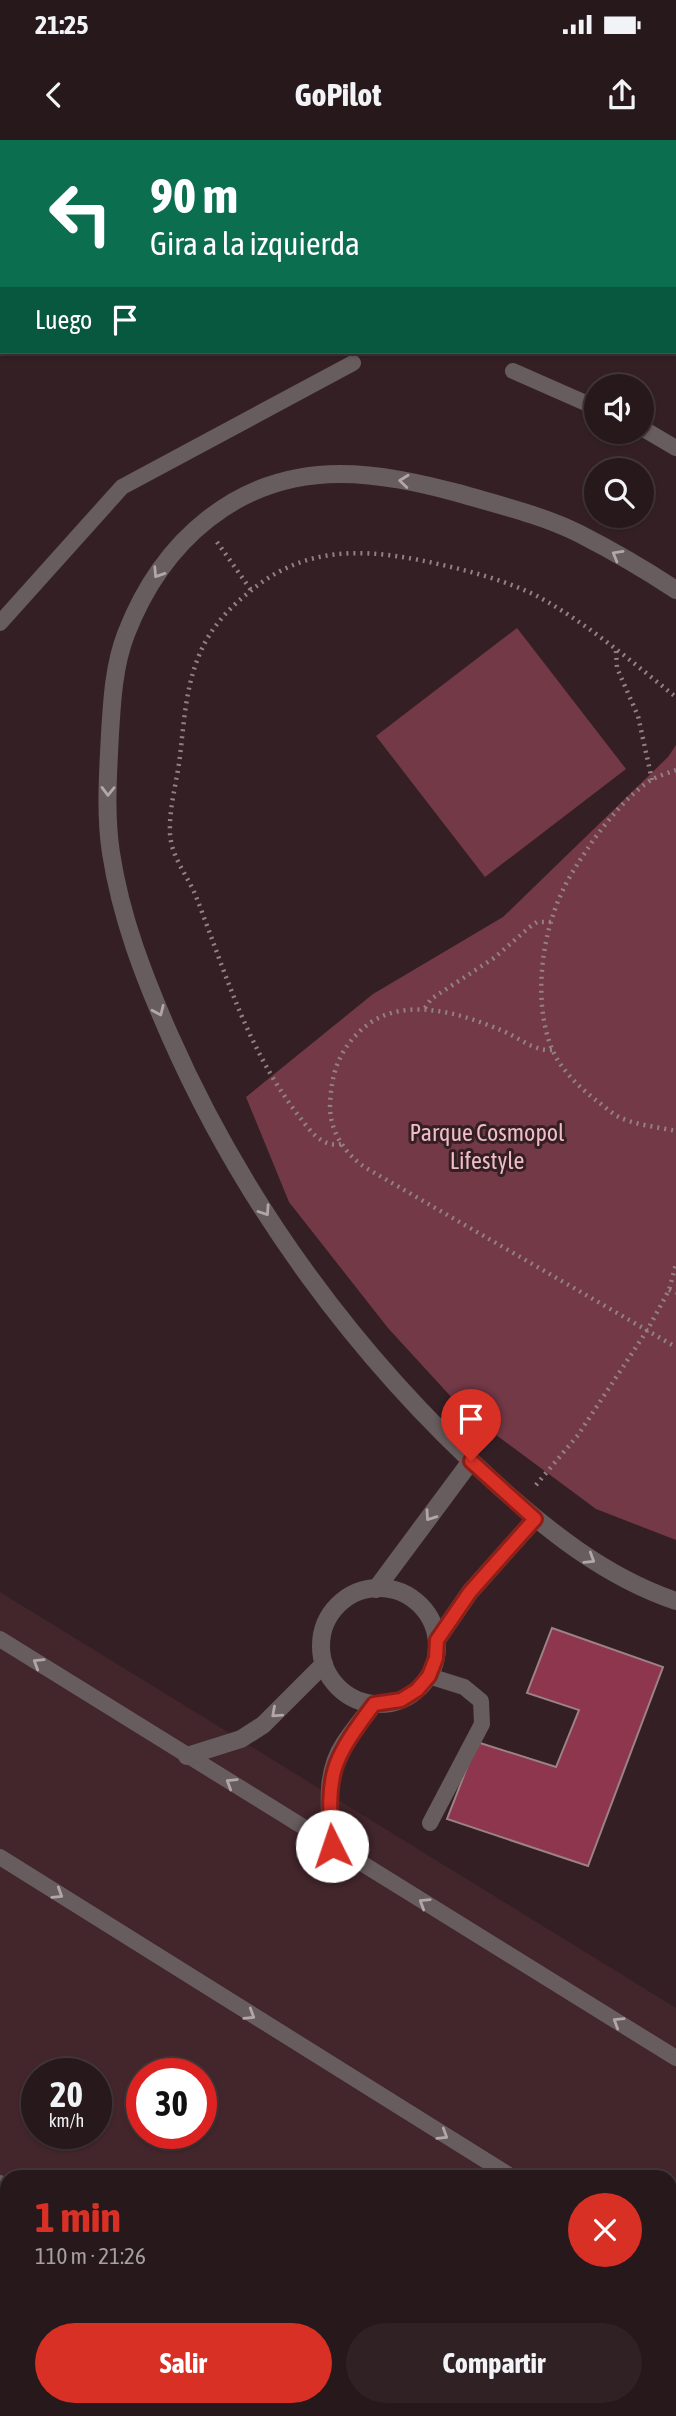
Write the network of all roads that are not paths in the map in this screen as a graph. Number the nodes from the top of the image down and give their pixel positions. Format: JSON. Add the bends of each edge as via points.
{"nodes":[{"id":1,"x":353,"y":363,"type":"dead end"},
{"id":2,"x":513,"y":371,"type":"dead end"},
{"id":3,"x":584,"y":402,"type":"edge"},
{"id":4,"x":654,"y":435,"type":"edge"},
{"id":5,"x":676,"y":448,"type":"edge"},
{"id":6,"x":675,"y":586,"type":"edge"},
{"id":7,"x":0,"y":623,"type":"edge"},
{"id":8,"x":471,"y":1461,"type":"junction"},
{"id":9,"x":535,"y":1519,"type":"junction"},
{"id":10,"x":376,"y":1589,"type":"junction"},
{"id":11,"x":676,"y":1601,"type":"edge"},
{"id":12,"x":0,"y":1639,"type":"edge"},
{"id":13,"x":437,"y":1640,"type":"junction"},
{"id":14,"x":324,"y":1664,"type":"junction"},
{"id":15,"x":429,"y":1676,"type":"junction"},
{"id":16,"x":374,"y":1704,"type":"junction"},
{"id":17,"x":187,"y":1756,"type":"junction"},
{"id":18,"x":430,"y":1823,"type":"dead end"},
{"id":19,"x":332,"y":1846,"type":"junction"},
{"id":20,"x":0,"y":1857,"type":"edge"},
{"id":21,"x":676,"y":2058,"type":"edge"},
{"id":22,"x":501,"y":2170,"type":"edge"}],
"edges":[{"from":1,"to":7,"type":"lane","via":[[122,487]]},
{"from":2,"to":3,"type":"lane"},
{"from":4,"to":5,"type":"lane"},
{"from":6,"to":8,"type":"street","one_way":true,"via":[[577,533],[513,508],[418,482],[340,474],[287,480],[239,497],[202,522],[153,580],[125,636],[112,694],[107,798],[110,849],[142,973],[194,1090],[245,1181],[312,1280],[384,1370]]},
{"from":8,"to":9,"type":"street"},
{"from":8,"to":10,"type":"street","one_way":true},
{"from":9,"to":11,"type":"street","one_way":true,"via":[[616,1575]]},
{"from":9,"to":13,"type":"street","via":[[470,1592]]},
{"from":10,"to":13,"type":"street","via":[[404,1594],[420,1605]]},
{"from":10,"to":14,"type":"street","via":[[349,1596],[334,1609],[324,1626]]},
{"from":17,"to":12,"type":"lane","one_way":true},
{"from":13,"to":15,"type":"street"},
{"from":14,"to":16,"type":"street","via":[[347,1694]]},
{"from":14,"to":17,"type":"street","one_way":true,"via":[[262,1725],[241,1739]]},
{"from":15,"to":16,"type":"street","via":[[401,1700]]},
{"from":15,"to":18,"type":"lane","via":[[464,1687],[481,1701],[482,1724]]},
{"from":16,"to":19,"type":"street","via":[[343,1746],[332,1770]]},
{"from":19,"to":17,"type":"lane","one_way":true},
{"from":21,"to":19,"type":"lane","one_way":true},
{"from":20,"to":22,"type":"lane","one_way":true}]}
